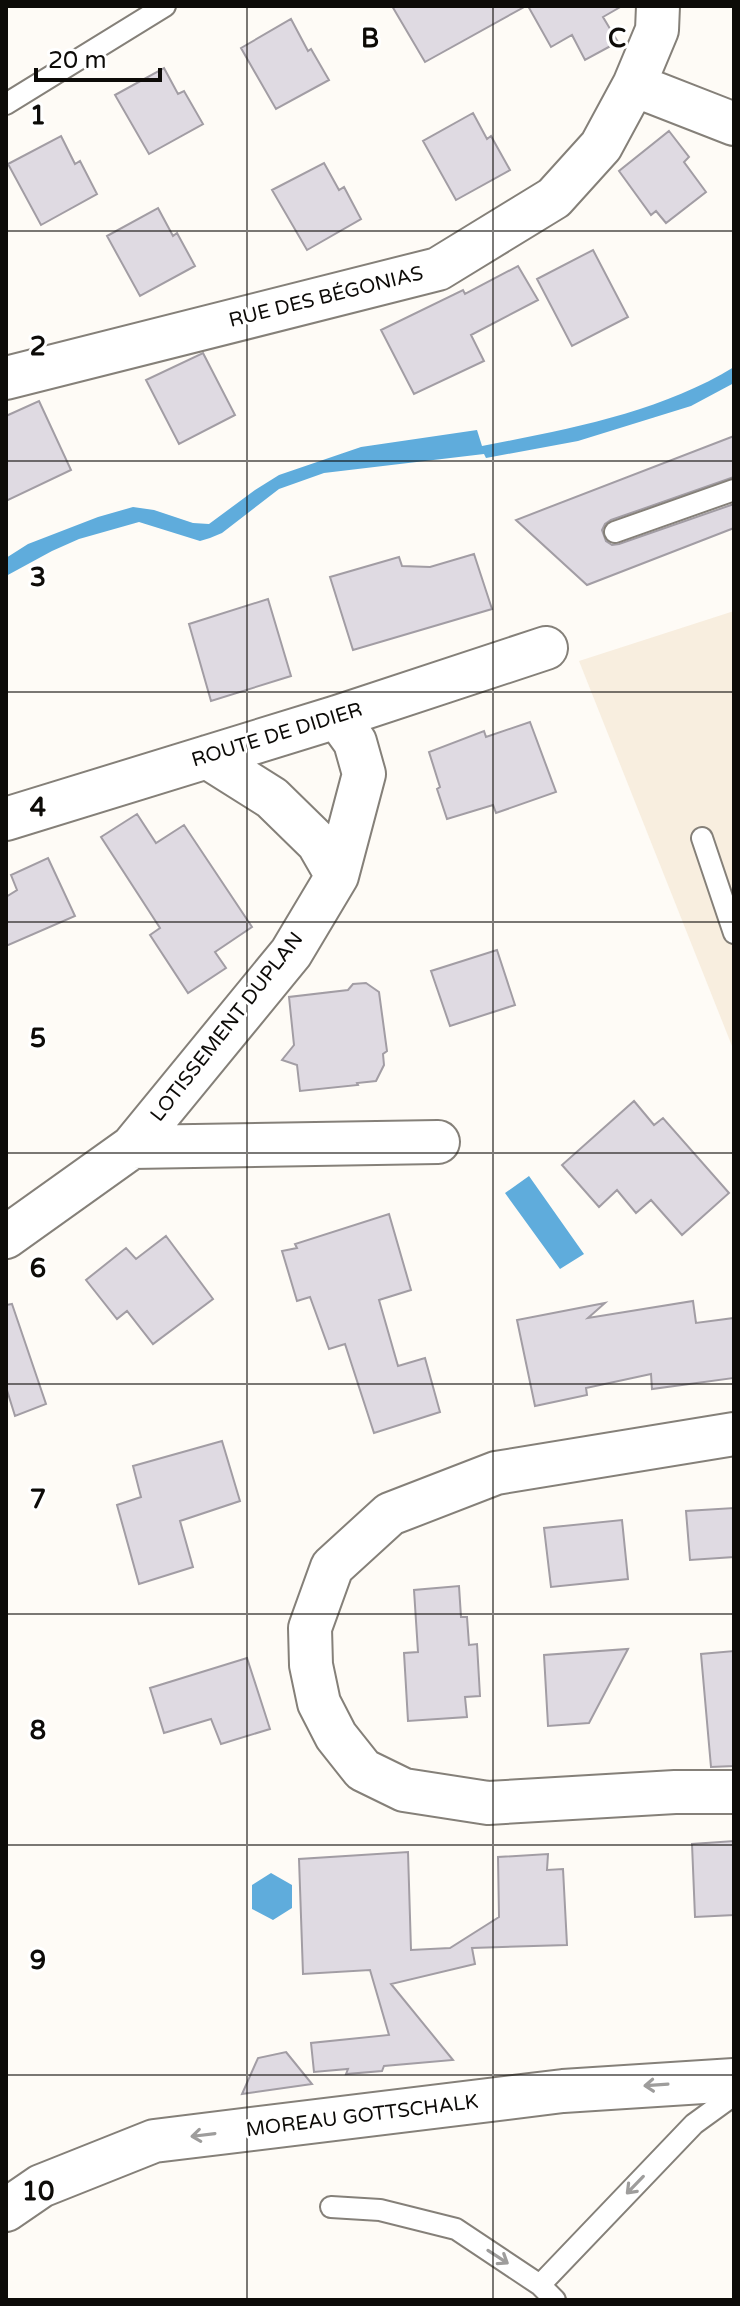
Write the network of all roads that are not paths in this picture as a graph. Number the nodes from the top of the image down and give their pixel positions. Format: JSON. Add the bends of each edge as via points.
{"nodes":[{"id":1,"x":165,"y":6,"type":"edge"},
{"id":2,"x":658,"y":6,"type":"edge"},
{"id":3,"x":634,"y":85,"type":"junction"},
{"id":4,"x":6,"y":104,"type":"edge"},
{"id":5,"x":734,"y":124,"type":"edge"},
{"id":6,"x":6,"y":378,"type":"edge"},
{"id":7,"x":734,"y":490,"type":"edge"},
{"id":8,"x":615,"y":532,"type":"dead end"},
{"id":9,"x":546,"y":648,"type":"dead end"},
{"id":10,"x":337,"y":717,"type":"junction"},
{"id":11,"x":207,"y":757,"type":"junction"},
{"id":12,"x":6,"y":819,"type":"edge"},
{"id":13,"x":702,"y":838,"type":"dead end"},
{"id":14,"x":337,"y":876,"type":"junction"},
{"id":15,"x":734,"y":933,"type":"edge"},
{"id":16,"x":438,"y":1142,"type":"dead end"},
{"id":17,"x":132,"y":1147,"type":"junction"},
{"id":18,"x":6,"y":1237,"type":"edge"},
{"id":19,"x":734,"y":1434,"type":"edge"},
{"id":20,"x":734,"y":1792,"type":"edge"},
{"id":21,"x":734,"y":2080,"type":"edge"},
{"id":22,"x":734,"y":2095,"type":"edge"},
{"id":23,"x":331,"y":2207,"type":"dead end"},
{"id":24,"x":6,"y":2210,"type":"edge"},
{"id":25,"x":540,"y":2285,"type":"junction"},
{"id":26,"x":555,"y":2300,"type":"edge"}],
"edges":[{"from":1,"to":4,"type":"lane"},
{"from":2,"to":3,"type":"street","name":"RUE DES BÉGONIAS","via":[[657,30]]},
{"from":3,"to":5,"type":"street"},
{"from":3,"to":6,"type":"street","name":"RUE DES BÉGONIAS","via":[[601,146],[554,198],[438,269]]},
{"from":7,"to":8,"type":"lane"},
{"from":9,"to":10,"type":"street","name":"ROUTE DE DIDIER"},
{"from":10,"to":11,"type":"street","name":"ROUTE DE DIDIER"},
{"from":10,"to":14,"type":"street","name":"LOTISSEMENT DUPLAN","via":[[355,742],[364,774]]},
{"from":11,"to":12,"type":"street","name":"ROUTE DE DIDIER"},
{"from":11,"to":14,"type":"street","via":[[272,798],[318,843]]},
{"from":13,"to":15,"type":"lane"},
{"from":14,"to":17,"type":"street","name":"LOTISSEMENT DUPLAN","via":[[291,953]]},
{"from":16,"to":17,"type":"street"},
{"from":17,"to":18,"type":"street","name":"LOTISSEMENT DUPLAN"},
{"from":19,"to":20,"type":"street","via":[[496,1473],[390,1514],[332,1567],[310,1628],[319,1703],[336,1736],[363,1770],[404,1790],[488,1803]]},
{"from":21,"to":24,"type":"street","name":"MOREAU GOTTSCHALK","one_way":true,"via":[[563,2091],[154,2141],[41,2186]]},
{"from":22,"to":25,"type":"lane","one_way":true,"via":[[694,2124]]},
{"from":23,"to":25,"type":"lane","one_way":true,"via":[[380,2210],[456,2229]]},
{"from":25,"to":26,"type":"lane"}]}
